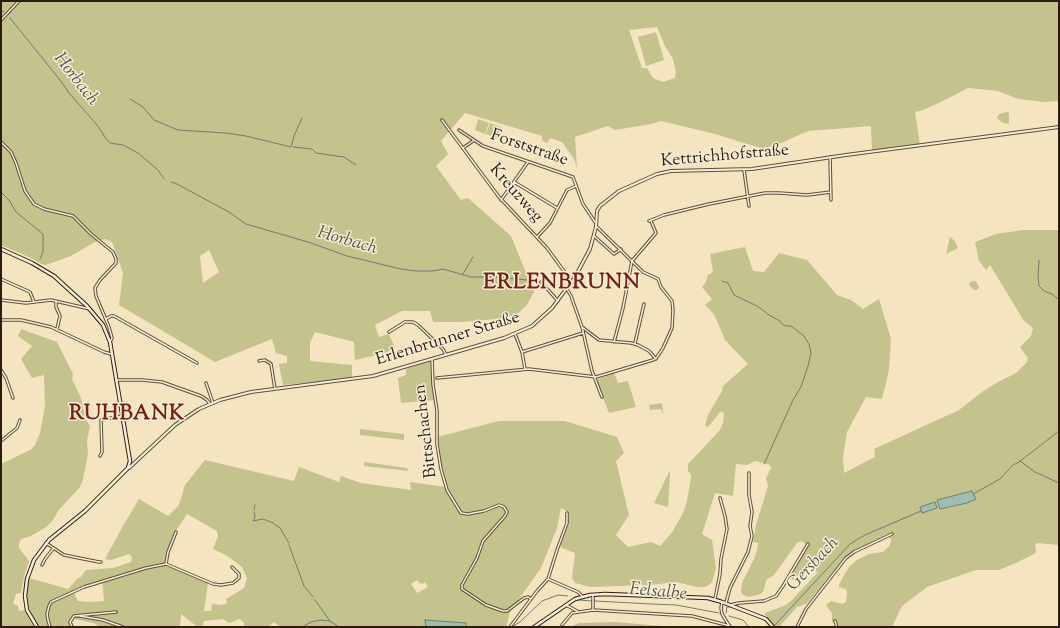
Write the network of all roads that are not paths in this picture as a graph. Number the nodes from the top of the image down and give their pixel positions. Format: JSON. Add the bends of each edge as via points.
{"nodes":[{"id":1,"x":20,"y":1,"type":"edge"},
{"id":2,"x":1,"y":20,"type":"edge"},
{"id":3,"x":442,"y":120,"type":"dead end"},
{"id":4,"x":1059,"y":127,"type":"edge"},
{"id":5,"x":459,"y":130,"type":"dead end"},
{"id":6,"x":473,"y":141,"type":"junction"},
{"id":7,"x":1,"y":142,"type":"edge"},
{"id":8,"x":463,"y":148,"type":"junction"},
{"id":9,"x":830,"y":157,"type":"junction"},
{"id":10,"x":528,"y":162,"type":"junction"},
{"id":11,"x":744,"y":170,"type":"junction"},
{"id":12,"x":514,"y":182,"type":"junction"},
{"id":13,"x":576,"y":186,"type":"junction"},
{"id":14,"x":831,"y":192,"type":"junction"},
{"id":15,"x":748,"y":196,"type":"junction"},
{"id":16,"x":501,"y":200,"type":"junction"},
{"id":17,"x":831,"y":200,"type":"dead end"},
{"id":18,"x":749,"y":206,"type":"dead end"},
{"id":19,"x":557,"y":208,"type":"junction"},
{"id":20,"x":597,"y":224,"type":"junction"},
{"id":21,"x":596,"y":227,"type":"junction"},
{"id":22,"x":594,"y":236,"type":"junction"},
{"id":23,"x":537,"y":237,"type":"junction"},
{"id":24,"x":1,"y":249,"type":"edge"},
{"id":25,"x":620,"y":249,"type":"junction"},
{"id":26,"x":632,"y":261,"type":"junction"},
{"id":27,"x":1,"y":279,"type":"edge"},
{"id":28,"x":541,"y":282,"type":"dead end"},
{"id":29,"x":572,"y":282,"type":"junction"},
{"id":30,"x":567,"y":289,"type":"junction"},
{"id":31,"x":1,"y":300,"type":"edge"},
{"id":32,"x":56,"y":301,"type":"junction"},
{"id":33,"x":558,"y":301,"type":"junction"},
{"id":34,"x":34,"y":302,"type":"junction"},
{"id":35,"x":644,"y":304,"type":"dead end"},
{"id":36,"x":90,"y":309,"type":"junction"},
{"id":37,"x":106,"y":319,"type":"junction"},
{"id":38,"x":1,"y":320,"type":"edge"},
{"id":39,"x":582,"y":327,"type":"junction"},
{"id":40,"x":57,"y":330,"type":"junction"},
{"id":41,"x":389,"y":332,"type":"dead end"},
{"id":42,"x":583,"y":333,"type":"junction"},
{"id":43,"x":514,"y":334,"type":"junction"},
{"id":44,"x":110,"y":342,"type":"junction"},
{"id":45,"x":614,"y":342,"type":"junction"},
{"id":46,"x":634,"y":344,"type":"junction"},
{"id":47,"x":522,"y":352,"type":"junction"},
{"id":48,"x":111,"y":354,"type":"junction"},
{"id":49,"x":446,"y":355,"type":"junction"},
{"id":50,"x":432,"y":359,"type":"junction"},
{"id":51,"x":656,"y":359,"type":"junction"},
{"id":52,"x":258,"y":361,"type":"dead end"},
{"id":53,"x":196,"y":362,"type":"dead end"},
{"id":54,"x":525,"y":369,"type":"junction"},
{"id":55,"x":1,"y":370,"type":"edge"},
{"id":56,"x":594,"y":377,"type":"junction"},
{"id":57,"x":437,"y":378,"type":"dead end"},
{"id":58,"x":116,"y":380,"type":"junction"},
{"id":59,"x":206,"y":383,"type":"dead end"},
{"id":60,"x":275,"y":389,"type":"junction"},
{"id":61,"x":602,"y":397,"type":"dead end"},
{"id":62,"x":13,"y":398,"type":"dead end"},
{"id":63,"x":212,"y":403,"type":"junction"},
{"id":64,"x":122,"y":416,"type":"junction"},
{"id":65,"x":20,"y":420,"type":"dead end"},
{"id":66,"x":1,"y":441,"type":"edge"},
{"id":67,"x":100,"y":456,"type":"dead end"},
{"id":68,"x":130,"y":462,"type":"junction"},
{"id":69,"x":135,"y":462,"type":"junction"},
{"id":70,"x":128,"y":468,"type":"junction"},
{"id":71,"x":749,"y":473,"type":"dead end"},
{"id":72,"x":720,"y":498,"type":"dead end"},
{"id":73,"x":567,"y":513,"type":"dead end"},
{"id":74,"x":176,"y":532,"type":"dead end"},
{"id":75,"x":892,"y":534,"type":"dead end"},
{"id":76,"x":46,"y":543,"type":"junction"},
{"id":77,"x":808,"y":544,"type":"dead end"},
{"id":78,"x":53,"y":549,"type":"junction"},
{"id":79,"x":101,"y":562,"type":"dead end"},
{"id":80,"x":166,"y":564,"type":"junction"},
{"id":81,"x":42,"y":565,"type":"dead end"},
{"id":82,"x":232,"y":567,"type":"dead end"},
{"id":83,"x":548,"y":579,"type":"junction"},
{"id":84,"x":593,"y":595,"type":"junction"},
{"id":85,"x":582,"y":597,"type":"junction"},
{"id":86,"x":531,"y":599,"type":"junction"},
{"id":87,"x":715,"y":599,"type":"junction"},
{"id":88,"x":724,"y":602,"type":"junction"},
{"id":89,"x":566,"y":605,"type":"junction"},
{"id":90,"x":730,"y":605,"type":"junction"},
{"id":91,"x":593,"y":610,"type":"junction"},
{"id":92,"x":577,"y":611,"type":"junction"},
{"id":93,"x":116,"y":612,"type":"dead end"},
{"id":94,"x":78,"y":615,"type":"junction"},
{"id":95,"x":836,"y":621,"type":"dead end"},
{"id":96,"x":562,"y":625,"type":"dead end"},
{"id":97,"x":37,"y":627,"type":"edge"},
{"id":98,"x":50,"y":627,"type":"edge"},
{"id":99,"x":72,"y":627,"type":"edge"},
{"id":100,"x":123,"y":627,"type":"edge"},
{"id":101,"x":510,"y":627,"type":"edge"},
{"id":102,"x":534,"y":627,"type":"edge"},
{"id":103,"x":730,"y":627,"type":"edge"},
{"id":104,"x":773,"y":627,"type":"edge"},
{"id":105,"x":797,"y":627,"type":"edge"},
{"id":106,"x":838,"y":627,"type":"edge"}],
"edges":[{"from":1,"to":2,"type":"street"},
{"from":3,"to":8,"type":"street","name":"Kreuzweg"},
{"from":4,"to":9,"type":"street","name":"Kettrichhofstraße"},
{"from":5,"to":6,"type":"street","name":"Forststraße"},
{"from":6,"to":8,"type":"street","name":"Forststraße"},
{"from":6,"to":10,"type":"street","name":"Forststraße"},
{"from":7,"to":37,"type":"street","via":[[14,157],[24,191],[34,204],[73,216],[113,252],[116,259],[114,265],[95,288]]},
{"from":8,"to":16,"type":"street","name":"Kreuzweg"},
{"from":9,"to":11,"type":"street","name":"Kettrichhofstraße"},
{"from":9,"to":14,"type":"street"},
{"from":10,"to":12,"type":"street"},
{"from":10,"to":13,"type":"street","name":"Forststraße","via":[[573,177]]},
{"from":11,"to":15,"type":"street"},
{"from":11,"to":20,"type":"street","name":"Kettrichhofstraße","via":[[671,171],[657,174],[619,191],[602,204],[597,211]]},
{"from":12,"to":16,"type":"street"},
{"from":12,"to":19,"type":"street"},
{"from":13,"to":19,"type":"street","via":[[567,190]]},
{"from":13,"to":20,"type":"street","name":"Forststraße","via":[[583,204]]},
{"from":14,"to":15,"type":"street","via":[[807,195],[775,192]]},
{"from":14,"to":17,"type":"street"},
{"from":15,"to":18,"type":"street"},
{"from":15,"to":26,"type":"street","via":[[679,211],[650,221],[656,233]]},
{"from":16,"to":23,"type":"street","name":"Kreuzweg"},
{"from":19,"to":23,"type":"street","via":[[548,226]]},
{"from":20,"to":21,"type":"street","name":"Kettrichhofstraße"},
{"from":21,"to":22,"type":"street","name":"Erlenbrunner Straße"},
{"from":21,"to":25,"type":"street"},
{"from":22,"to":25,"type":"street","via":[[614,254]]},
{"from":22,"to":29,"type":"street","name":"Erlenbrunner Straße"},
{"from":23,"to":29,"type":"street","name":"Kreuzweg"},
{"from":24,"to":36,"type":"main road","via":[[54,276]]},
{"from":25,"to":26,"type":"street"},
{"from":26,"to":45,"type":"street"},
{"from":26,"to":51,"type":"street","via":[[643,272],[658,278],[672,303],[673,321],[670,335]]},
{"from":27,"to":34,"type":"street","via":[[30,292]]},
{"from":28,"to":33,"type":"street"},
{"from":29,"to":30,"type":"street","name":"Erlenbrunner Straße"},
{"from":30,"to":33,"type":"street","name":"Erlenbrunner Straße"},
{"from":30,"to":39,"type":"street"},
{"from":31,"to":34,"type":"street"},
{"from":32,"to":34,"type":"street"},
{"from":32,"to":36,"type":"street"},
{"from":32,"to":40,"type":"street","via":[[60,316]]},
{"from":33,"to":43,"type":"street","name":"Erlenbrunner Straße","via":[[536,323]]},
{"from":35,"to":46,"type":"street"},
{"from":36,"to":44,"type":"main road","via":[[103,324]]},
{"from":37,"to":44,"type":"street","via":[[112,336]]},
{"from":37,"to":53,"type":"street","via":[[114,316]]},
{"from":38,"to":40,"type":"street","via":[[21,320]]},
{"from":39,"to":42,"type":"street"},
{"from":39,"to":45,"type":"street","via":[[599,340]]},
{"from":40,"to":48,"type":"street"},
{"from":41,"to":49,"type":"street","via":[[404,323],[413,322]]},
{"from":42,"to":47,"type":"street"},
{"from":42,"to":56,"type":"street"},
{"from":43,"to":47,"type":"street"},
{"from":43,"to":49,"type":"street","name":"Erlenbrunner Straße"},
{"from":44,"to":48,"type":"main road"},
{"from":45,"to":46,"type":"street"},
{"from":46,"to":51,"type":"street","via":[[647,350]]},
{"from":47,"to":54,"type":"street"},
{"from":48,"to":58,"type":"main road"},
{"from":49,"to":50,"type":"street","name":"Erlenbrunner Straße"},
{"from":50,"to":60,"type":"street","name":"Erlenbrunner Straße","via":[[368,377]]},
{"from":50,"to":86,"type":"street","name":"Bittschachen","via":[[437,444],[447,490],[461,513],[473,514],[501,505],[507,512],[483,541],[462,589],[486,605],[503,611],[507,611],[524,598]]},
{"from":51,"to":56,"type":"street"},
{"from":52,"to":60,"type":"street","via":[[265,360],[271,364]]},
{"from":54,"to":56,"type":"street"},
{"from":54,"to":57,"type":"street"},
{"from":55,"to":62,"type":"street"},
{"from":56,"to":61,"type":"street"},
{"from":58,"to":63,"type":"street","via":[[157,381],[201,396]]},
{"from":58,"to":64,"type":"main road"},
{"from":59,"to":63,"type":"street"},
{"from":60,"to":63,"type":"street","name":"Erlenbrunner Straße","via":[[236,395]]},
{"from":63,"to":69,"type":"street","name":"Erlenbrunner Straße","via":[[175,425]]},
{"from":64,"to":67,"type":"street","via":[[101,420]]},
{"from":64,"to":68,"type":"main road"},
{"from":65,"to":66,"type":"street","via":[[15,430]]},
{"from":68,"to":69,"type":"street"},
{"from":68,"to":70,"type":"main road"},
{"from":69,"to":70,"type":"street","name":"Erlenbrunner Straße"},
{"from":70,"to":76,"type":"main road","via":[[85,511]]},
{"from":71,"to":88,"type":"street","via":[[752,536],[748,552]]},
{"from":72,"to":87,"type":"street","via":[[727,529]]},
{"from":73,"to":83,"type":"street","via":[[566,524]]},
{"from":74,"to":80,"type":"street"},
{"from":75,"to":105,"type":"street","via":[[846,558],[806,609]]},
{"from":76,"to":78,"type":"street"},
{"from":76,"to":97,"type":"main road","via":[[32,563],[25,588],[26,606]]},
{"from":77,"to":90,"type":"street","via":[[776,596],[764,601]]},
{"from":78,"to":79,"type":"street","via":[[68,556]]},
{"from":78,"to":81,"type":"street"},
{"from":80,"to":82,"type":"street","via":[[218,586],[233,583],[239,578],[239,574]]},
{"from":80,"to":98,"type":"street","via":[[84,586],[54,600],[48,610]]},
{"from":83,"to":85,"type":"street","via":[[578,592]]},
{"from":83,"to":86,"type":"street"},
{"from":84,"to":85,"type":"main road"},
{"from":84,"to":87,"type":"main road","via":[[687,596]]},
{"from":84,"to":91,"type":"street"},
{"from":85,"to":89,"type":"main road"},
{"from":86,"to":101,"type":"street"},
{"from":87,"to":88,"type":"main road"},
{"from":88,"to":90,"type":"main road"},
{"from":88,"to":103,"type":"street","via":[[722,614]]},
{"from":89,"to":92,"type":"street"},
{"from":89,"to":102,"type":"main road"},
{"from":90,"to":104,"type":"main road","via":[[761,616]]},
{"from":91,"to":92,"type":"street"},
{"from":91,"to":103,"type":"street","via":[[692,616]]},
{"from":92,"to":96,"type":"street","via":[[571,613]]},
{"from":93,"to":94,"type":"street"},
{"from":94,"to":99,"type":"street","via":[[71,619]]},
{"from":94,"to":100,"type":"street"},
{"from":95,"to":106,"type":"street"}]}
